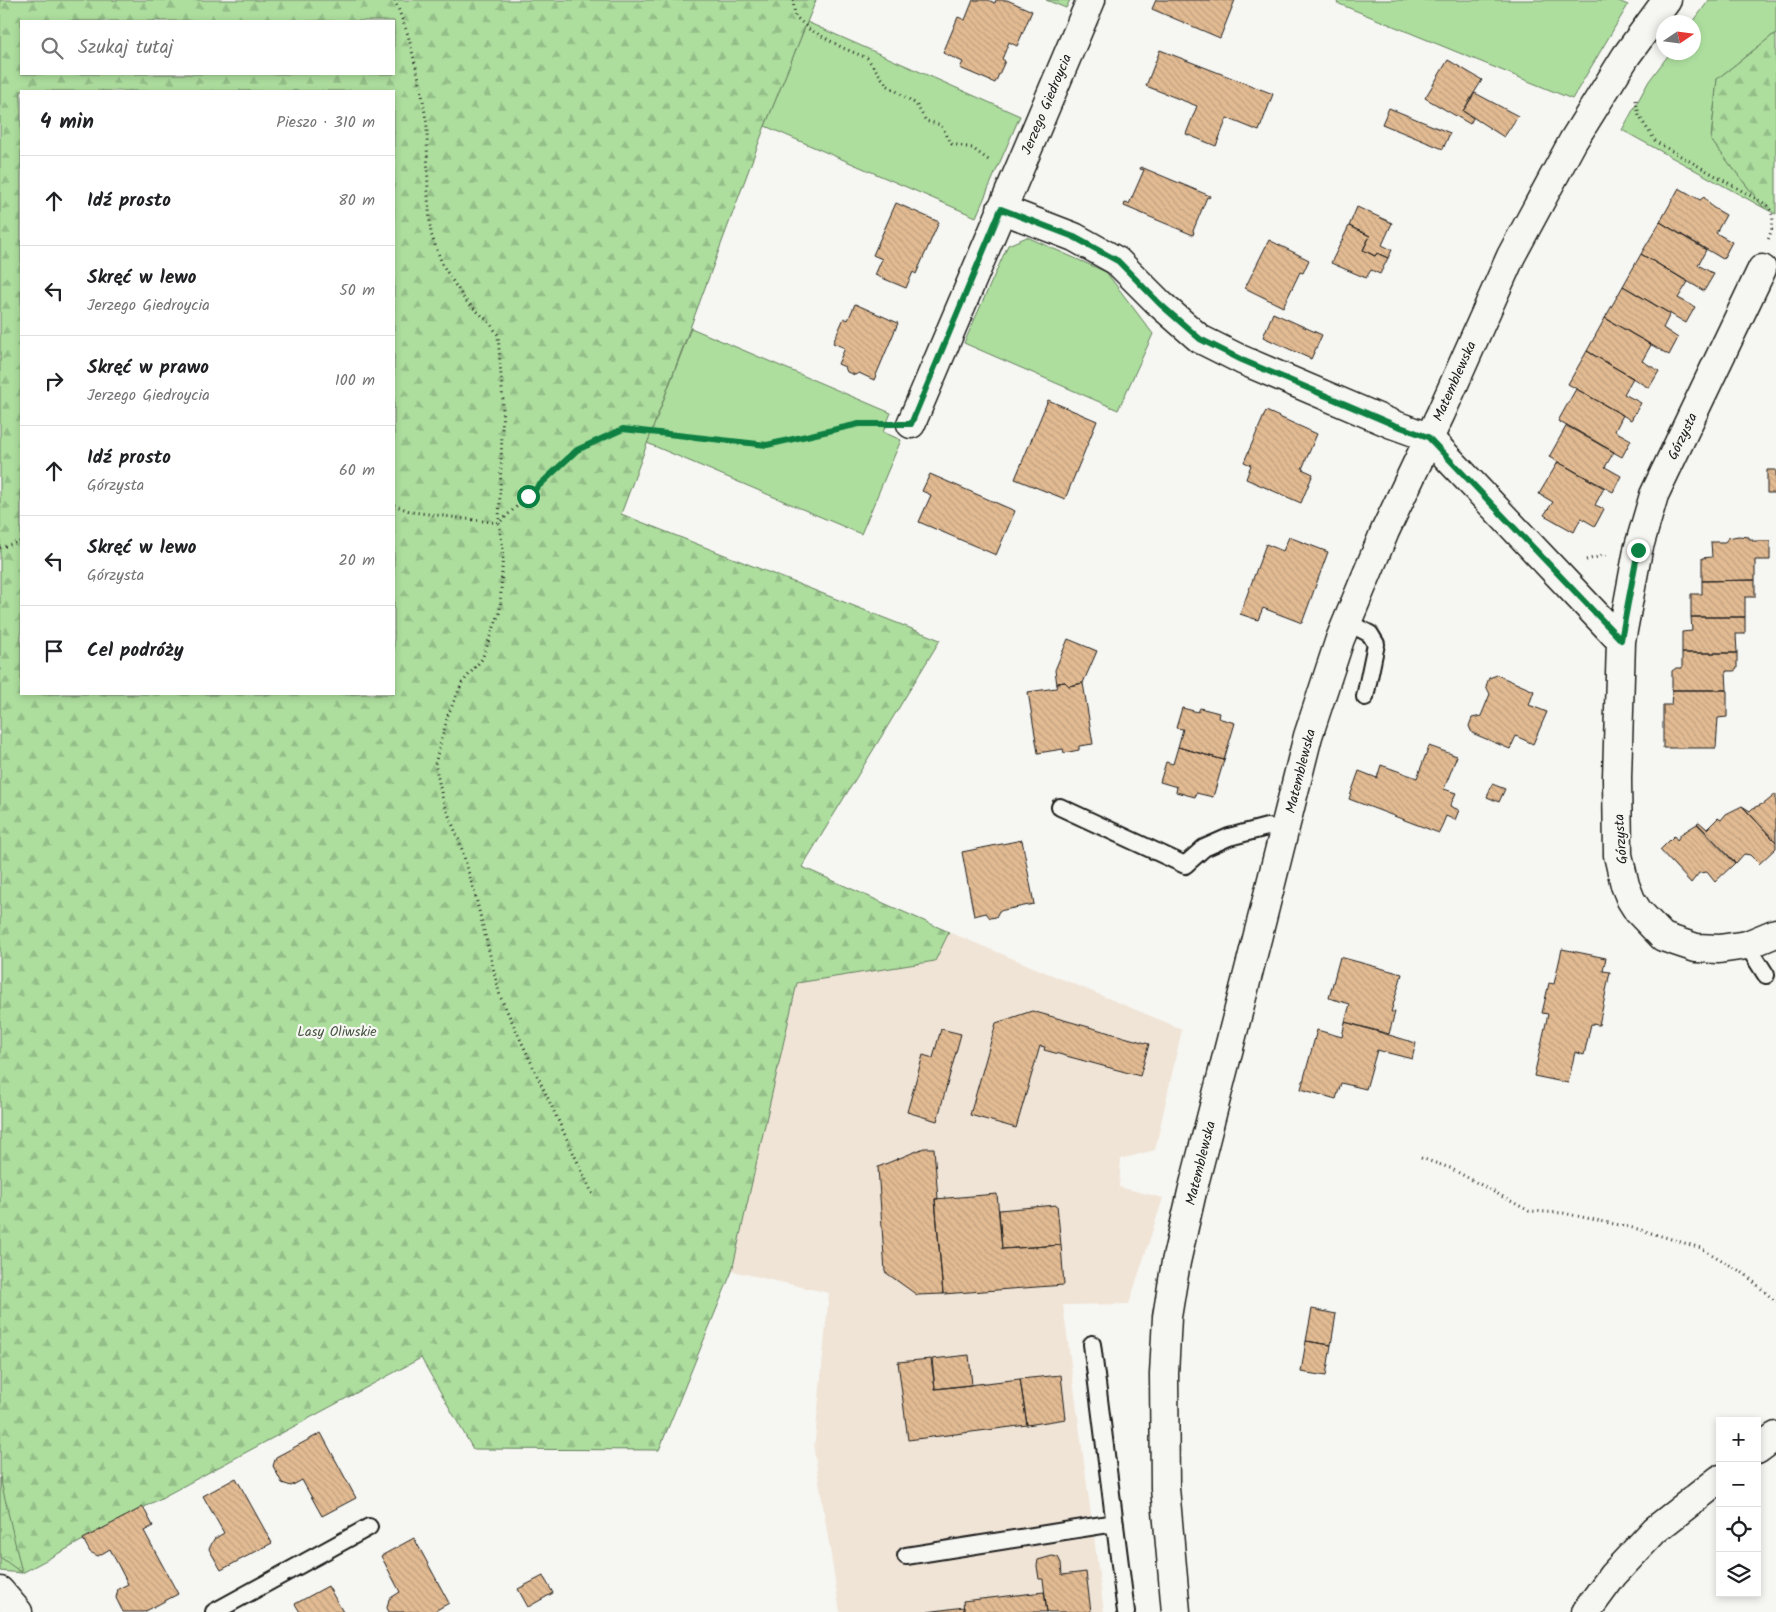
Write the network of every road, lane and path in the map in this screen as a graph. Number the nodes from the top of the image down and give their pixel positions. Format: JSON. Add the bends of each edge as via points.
{"nodes":[{"id":1,"x":395,"y":0,"type":"edge"},
{"id":2,"x":793,"y":0,"type":"edge"},
{"id":3,"x":1090,"y":0,"type":"edge"},
{"id":4,"x":1667,"y":0,"type":"edge"},
{"id":5,"x":1635,"y":94,"type":"dead end"},
{"id":6,"x":1012,"y":182,"type":"junction"},
{"id":7,"x":1001,"y":209,"type":"junction"},
{"id":8,"x":1762,"y":269,"type":"joint"},
{"id":9,"x":911,"y":424,"type":"joint"},
{"id":10,"x":1428,"y":437,"type":"junction"},
{"id":11,"x":395,"y":505,"type":"edge"},
{"id":12,"x":499,"y":523,"type":"junction"},
{"id":13,"x":20,"y":541,"type":"edge"},
{"id":14,"x":0,"y":548,"type":"edge"},
{"id":15,"x":1348,"y":622,"type":"junction"},
{"id":16,"x":1621,"y":640,"type":"junction"},
{"id":17,"x":1365,"y":697,"type":"dead end"},
{"id":18,"x":1060,"y":808,"type":"dead end"},
{"id":19,"x":1285,"y":830,"type":"junction"},
{"id":20,"x":1776,"y":933,"type":"edge"},
{"id":21,"x":1747,"y":945,"type":"junction"},
{"id":22,"x":1766,"y":975,"type":"dead end"},
{"id":23,"x":1422,"y":1158,"type":"dead end"},
{"id":24,"x":594,"y":1197,"type":"dead end"},
{"id":25,"x":1776,"y":1302,"type":"edge"},
{"id":26,"x":1092,"y":1344,"type":"dead end"},
{"id":27,"x":1776,"y":1436,"type":"edge"},
{"id":28,"x":1761,"y":1447,"type":"edge"},
{"id":29,"x":1716,"y":1481,"type":"edge"},
{"id":30,"x":1115,"y":1523,"type":"junction"},
{"id":31,"x":369,"y":1527,"type":"dead end"},
{"id":32,"x":906,"y":1556,"type":"dead end"},
{"id":33,"x":0,"y":1591,"type":"edge"},
{"id":34,"x":18,"y":1612,"type":"edge"},
{"id":35,"x":214,"y":1612,"type":"edge"},
{"id":36,"x":1126,"y":1612,"type":"edge"},
{"id":37,"x":1176,"y":1612,"type":"edge"},
{"id":38,"x":1586,"y":1612,"type":"edge"}],
"edges":[{"from":1,"to":12,"type":"path","via":[[408,35],[423,95],[431,234],[442,266],[465,300],[498,335],[502,402]]},
{"from":2,"to":6,"type":"path","via":[[795,16],[809,29],[867,58],[887,85],[916,104],[926,121],[941,125],[952,144],[972,148]]},
{"from":3,"to":6,"type":"street","name":"Jerzego Giedroycia"},
{"from":4,"to":10,"type":"street","name":"Matemblewska","via":[[1626,56],[1573,140],[1511,256]]},
{"from":5,"to":8,"type":"path","via":[[1639,116],[1656,142],[1767,205],[1772,211],[1774,224]]},
{"from":6,"to":7,"type":"street","name":"Jerzego Giedroycia"},
{"from":7,"to":9,"type":"street","name":"Jerzego Giedroycia"},
{"from":7,"to":10,"type":"street","via":[[1074,237],[1118,261],[1200,339],[1242,360]]},
{"from":8,"to":16,"type":"street","name":"Górzysta","via":[[1654,495],[1638,550]]},
{"from":9,"to":12,"type":"path","via":[[859,424],[767,445],[623,429],[577,450]]},
{"from":10,"to":15,"type":"street","name":"Matemblewska"},
{"from":10,"to":16,"type":"street"},
{"from":11,"to":12,"type":"path","via":[[412,512]]},
{"from":12,"to":24,"type":"path","via":[[503,549],[500,611],[482,659],[462,683],[448,715],[435,764],[443,801],[460,842],[475,894],[500,996]]},
{"from":13,"to":14,"type":"path"},
{"from":15,"to":17,"type":"lane","via":[[1370,634],[1376,644]]},
{"from":15,"to":19,"type":"street","name":"Matemblewska","via":[[1308,736]]},
{"from":16,"to":21,"type":"street","name":"Górzysta","via":[[1618,855],[1625,885],[1638,911],[1663,937],[1696,948]]},
{"from":18,"to":19,"type":"lane","via":[[1185,865],[1204,848],[1229,837],[1267,827]]},
{"from":19,"to":37,"type":"street","name":"Matemblewska","via":[[1192,1192],[1167,1317],[1165,1488]]},
{"from":20,"to":21,"type":"street","name":"Górzysta"},
{"from":21,"to":22,"type":"lane"},
{"from":23,"to":25,"type":"path","via":[[1450,1168],[1529,1211],[1563,1213],[1638,1229],[1701,1248],[1745,1274]]},
{"from":26,"to":30,"type":"lane"},
{"from":27,"to":28,"type":"street"},
{"from":29,"to":38,"type":"street","via":[[1655,1530],[1613,1575]]},
{"from":30,"to":32,"type":"lane"},
{"from":30,"to":36,"type":"lane"},
{"from":31,"to":35,"type":"lane"},
{"from":33,"to":34,"type":"street"}]}
